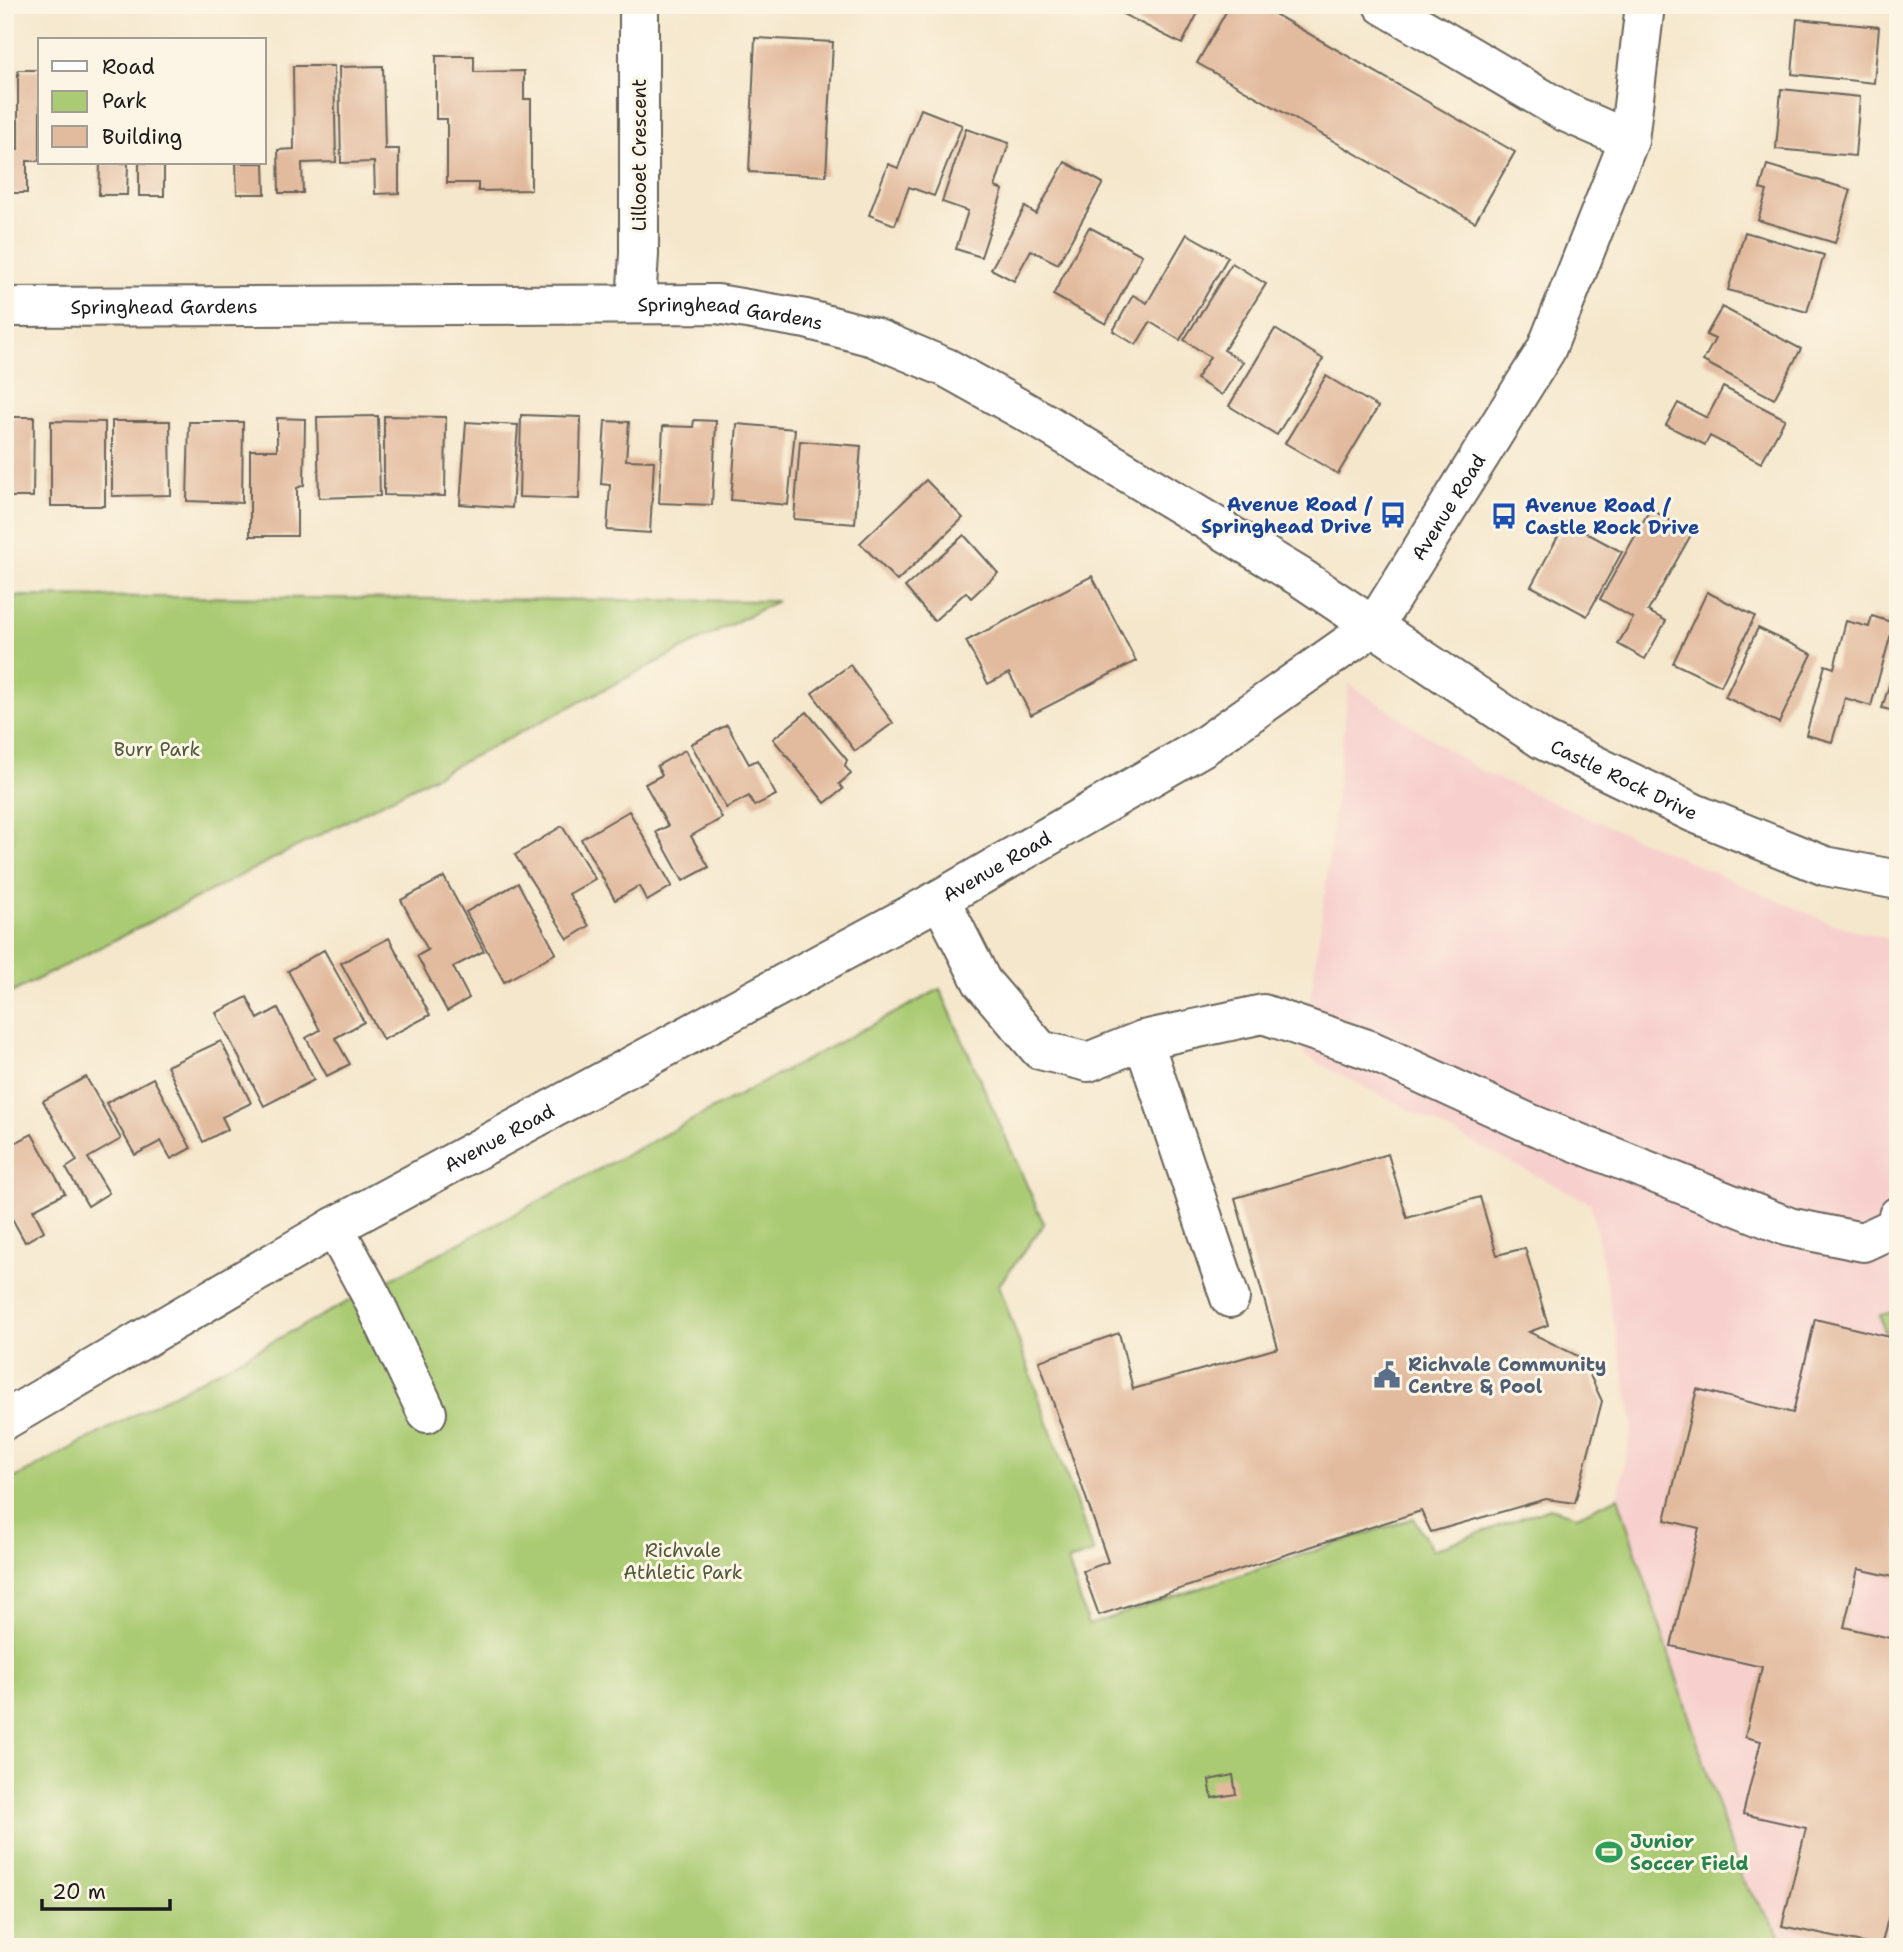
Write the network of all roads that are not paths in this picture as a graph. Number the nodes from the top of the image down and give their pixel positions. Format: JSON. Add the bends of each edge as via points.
{"nodes":[{"id":1,"x":639,"y":5,"type":"edge"},
{"id":2,"x":1383,"y":5,"type":"edge"},
{"id":3,"x":1645,"y":5,"type":"edge"},
{"id":4,"x":1629,"y":140,"type":"junction"},
{"id":5,"x":636,"y":304,"type":"junction"},
{"id":6,"x":5,"y":307,"type":"edge"},
{"id":7,"x":1374,"y":626,"type":"junction"},
{"id":8,"x":1898,"y":880,"type":"edge"},
{"id":9,"x":940,"y":899,"type":"junction"},
{"id":10,"x":1143,"y":1040,"type":"junction"},
{"id":11,"x":1898,"y":1216,"type":"edge"},
{"id":12,"x":334,"y":1227,"type":"junction"},
{"id":13,"x":1230,"y":1298,"type":"dead end"},
{"id":14,"x":427,"y":1413,"type":"dead end"},
{"id":15,"x":5,"y":1420,"type":"edge"}],
"edges":[{"from":1,"to":5,"type":"street","name":"Lillooet Crescent"},
{"from":2,"to":4,"type":"street","via":[[1566,112]]},
{"from":3,"to":4,"type":"street","name":"Avenue Road"},
{"from":4,"to":7,"type":"street","name":"Avenue Road","via":[[1546,350]]},
{"from":5,"to":6,"type":"street","name":"Springhead Gardens"},
{"from":5,"to":7,"type":"street","name":"Springhead Gardens","via":[[718,304],[806,319],[873,337],[947,368],[1089,449]]},
{"from":7,"to":8,"type":"street","name":"Castle Rock Drive","via":[[1543,740],[1695,813],[1825,866]]},
{"from":7,"to":9,"type":"street","name":"Avenue Road","via":[[1203,746]]},
{"from":9,"to":10,"type":"street","via":[[982,982],[1040,1050],[1088,1062]]},
{"from":9,"to":12,"type":"street","name":"Avenue Road"},
{"from":10,"to":11,"type":"street","via":[[1263,1014],[1370,1050],[1531,1124],[1789,1227],[1863,1242],[1895,1227]]},
{"from":10,"to":13,"type":"street"},
{"from":12,"to":14,"type":"street"},
{"from":12,"to":15,"type":"street","name":"Avenue Road"}]}
